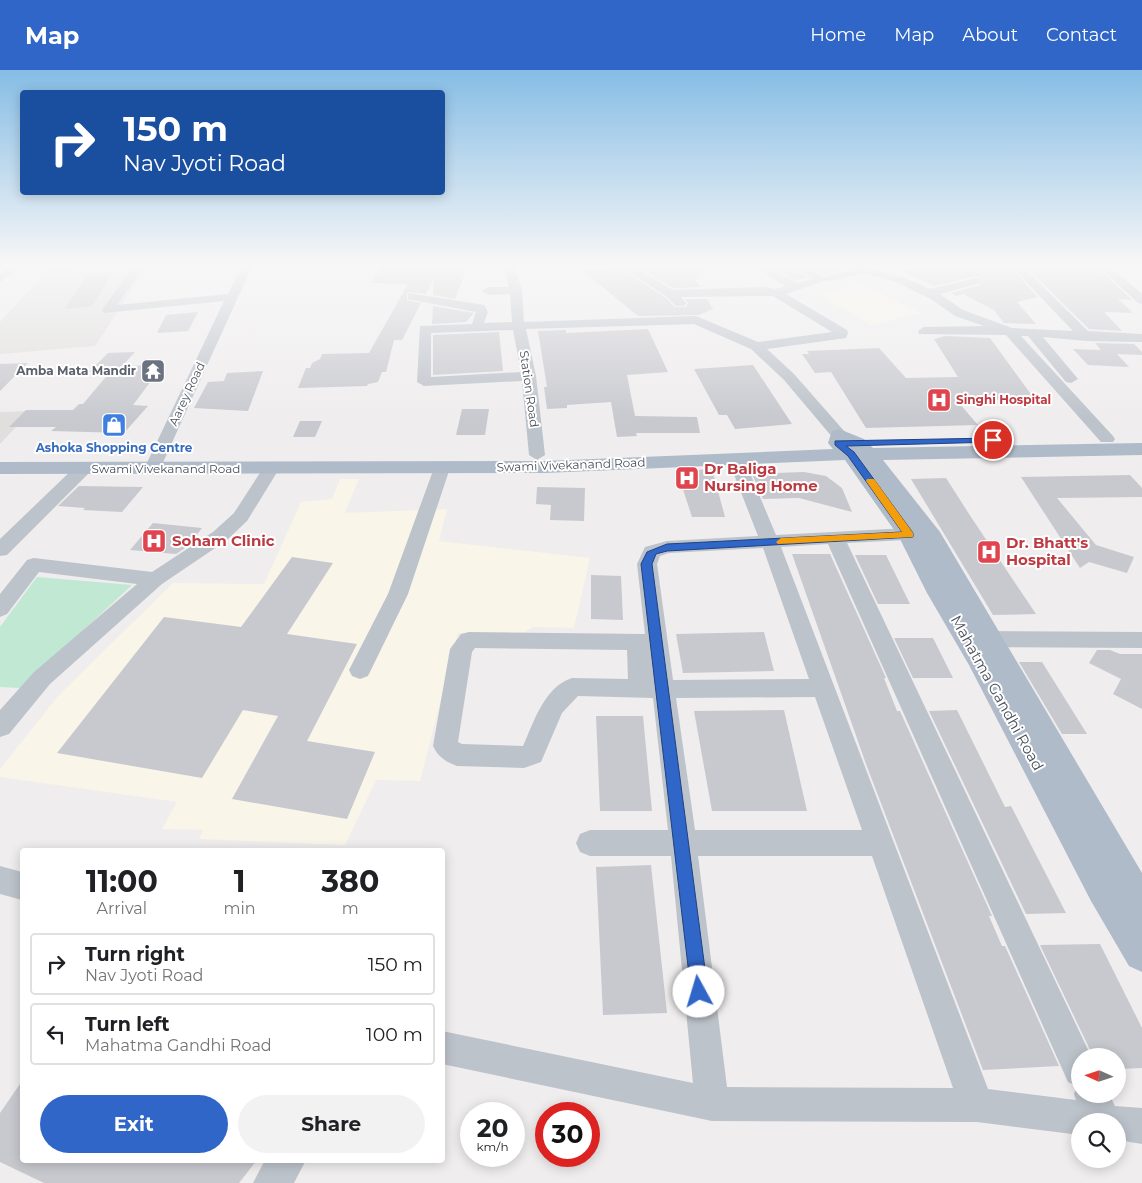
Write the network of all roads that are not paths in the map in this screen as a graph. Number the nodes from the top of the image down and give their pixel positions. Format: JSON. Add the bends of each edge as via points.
{"nodes":[{"id":1,"x":223,"y":316,"type":"edge"},
{"id":2,"x":481,"y":316,"type":"edge"},
{"id":3,"x":518,"y":316,"type":"edge"},
{"id":4,"x":692,"y":316,"type":"edge"},
{"id":5,"x":815,"y":316,"type":"edge"},
{"id":6,"x":967,"y":316,"type":"edge"},
{"id":7,"x":1065,"y":316,"type":"edge"},
{"id":8,"x":696,"y":320,"type":"junction"},
{"id":9,"x":518,"y":324,"type":"junction"},
{"id":10,"x":477,"y":326,"type":"junction"},
{"id":11,"x":924,"y":331,"type":"dead end"},
{"id":12,"x":1009,"y":331,"type":"junction"},
{"id":13,"x":1032,"y":334,"type":"junction"},
{"id":14,"x":1086,"y":337,"type":"junction"},
{"id":15,"x":1142,"y":338,"type":"edge"},
{"id":16,"x":756,"y":346,"type":"junction"},
{"id":17,"x":529,"y":376,"type":"junction"},
{"id":18,"x":1114,"y":438,"type":"junction"},
{"id":19,"x":1142,"y":438,"type":"edge"},
{"id":20,"x":851,"y":446,"type":"junction"},
{"id":21,"x":1142,"y":449,"type":"edge"},
{"id":22,"x":0,"y":455,"type":"edge"},
{"id":23,"x":537,"y":455,"type":"junction"},
{"id":24,"x":736,"y":459,"type":"junction"},
{"id":25,"x":154,"y":463,"type":"junction"},
{"id":26,"x":0,"y":468,"type":"edge"},
{"id":27,"x":83,"y":468,"type":"junction"},
{"id":28,"x":442,"y":468,"type":"junction"},
{"id":29,"x":271,"y":469,"type":"junction"},
{"id":30,"x":919,"y":534,"type":"junction"},
{"id":31,"x":834,"y":539,"type":"junction"},
{"id":32,"x":770,"y":542,"type":"junction"},
{"id":33,"x":0,"y":550,"type":"edge"},
{"id":34,"x":155,"y":579,"type":"junction"},
{"id":35,"x":0,"y":609,"type":"edge"},
{"id":36,"x":979,"y":639,"type":"junction"},
{"id":37,"x":1142,"y":640,"type":"edge"},
{"id":38,"x":647,"y":642,"type":"junction"},
{"id":39,"x":360,"y":670,"type":"dead end"},
{"id":40,"x":640,"y":688,"type":"junction"},
{"id":41,"x":823,"y":688,"type":"junction"},
{"id":42,"x":663,"y":689,"type":"junction"},
{"id":43,"x":10,"y":704,"type":"edge"},
{"id":44,"x":0,"y":727,"type":"edge"},
{"id":45,"x":682,"y":842,"type":"junction"},
{"id":46,"x":590,"y":843,"type":"dead end"},
{"id":47,"x":879,"y":843,"type":"junction"},
{"id":48,"x":0,"y":880,"type":"edge"},
{"id":49,"x":20,"y":885,"type":"edge"},
{"id":50,"x":1129,"y":893,"type":"edge"},
{"id":51,"x":1142,"y":953,"type":"edge"},
{"id":52,"x":445,"y":1047,"type":"edge"},
{"id":53,"x":1071,"y":1051,"type":"edge"},
{"id":54,"x":712,"y":1104,"type":"junction"},
{"id":55,"x":977,"y":1105,"type":"junction"},
{"id":56,"x":1071,"y":1117,"type":"edge"},
{"id":57,"x":1126,"y":1124,"type":"edge"},
{"id":58,"x":1142,"y":1126,"type":"edge"},
{"id":59,"x":286,"y":1163,"type":"edge"},
{"id":60,"x":271,"y":1183,"type":"edge"}],
"edges":[{"from":1,"to":25,"type":"street","name":"Aarey Road"},
{"from":2,"to":10,"type":"street"},
{"from":3,"to":9,"type":"street","name":"Station Road"},
{"from":4,"to":8,"type":"street"},
{"from":5,"to":16,"type":"street","via":[[842,333],[841,336]]},
{"from":6,"to":12,"type":"street"},
{"from":7,"to":14,"type":"street"},
{"from":8,"to":9,"type":"street"},
{"from":8,"to":16,"type":"street"},
{"from":9,"to":10,"type":"street"},
{"from":9,"to":17,"type":"street","name":"Station Road"},
{"from":10,"to":17,"type":"street","via":[[424,329],[424,382]]},
{"from":11,"to":12,"type":"street"},
{"from":12,"to":13,"type":"street"},
{"from":12,"to":18,"type":"street"},
{"from":13,"to":14,"type":"street"},
{"from":13,"to":18,"type":"street"},
{"from":14,"to":15,"type":"street"},
{"from":16,"to":20,"type":"street","via":[[789,377]]},
{"from":17,"to":23,"type":"street","name":"Station Road"},
{"from":18,"to":19,"type":"main road","name":"Swami Vivekanand Road"},
{"from":18,"to":20,"type":"main road","name":"Swami Vivekanand Road"},
{"from":20,"to":21,"type":"main road","name":"Swami Vivekanand Road"},
{"from":20,"to":23,"type":"main road","name":"Swami Vivekanand Road"},
{"from":20,"to":24,"type":"main road","name":"Swami Vivekanand Road"},
{"from":20,"to":30,"type":"main road","name":"Mahatma Gandhi Road"},
{"from":22,"to":25,"type":"main road","name":"Swami Vivekanand Road"},
{"from":23,"to":25,"type":"main road","name":"Swami Vivekanand Road"},
{"from":24,"to":28,"type":"main road","name":"Swami Vivekanand Road","via":[[557,467]]},
{"from":24,"to":32,"type":"street"},
{"from":25,"to":27,"type":"main road","name":"Swami Vivekanand Road"},
{"from":25,"to":29,"type":"main road","name":"Swami Vivekanand Road"},
{"from":26,"to":27,"type":"main road","name":"Swami Vivekanand Road"},
{"from":27,"to":33,"type":"street"},
{"from":28,"to":29,"type":"main road","name":"Swami Vivekanand Road"},
{"from":28,"to":39,"type":"street","via":[[398,594]]},
{"from":29,"to":34,"type":"street","via":[[227,530]]},
{"from":30,"to":31,"type":"street"},
{"from":30,"to":36,"type":"main road","name":"Mahatma Gandhi Road"},
{"from":31,"to":32,"type":"street"},
{"from":31,"to":53,"type":"street"},
{"from":32,"to":38,"type":"street","via":[[667,548],[652,552],[647,564]]},
{"from":32,"to":41,"type":"street"},
{"from":34,"to":35,"type":"street","via":[[34,565]]},
{"from":34,"to":43,"type":"street"},
{"from":36,"to":37,"type":"street"},
{"from":36,"to":50,"type":"main road","name":"Mahatma Gandhi Road"},
{"from":38,"to":40,"type":"street"},
{"from":38,"to":40,"type":"street","via":[[469,640],[460,649],[445,746],[457,756],[524,757],[532,754],[553,706],[572,687]]},
{"from":38,"to":42,"type":"street"},
{"from":40,"to":42,"type":"street"},
{"from":41,"to":42,"type":"street"},
{"from":41,"to":47,"type":"street"},
{"from":42,"to":45,"type":"street"},
{"from":43,"to":44,"type":"street"},
{"from":45,"to":46,"type":"street"},
{"from":45,"to":47,"type":"street"},
{"from":45,"to":54,"type":"street"},
{"from":47,"to":55,"type":"street"},
{"from":48,"to":49,"type":"street"},
{"from":50,"to":51,"type":"main road","name":"Mahatma Gandhi Road"},
{"from":52,"to":54,"type":"street"},
{"from":54,"to":55,"type":"street"},
{"from":55,"to":56,"type":"street"},
{"from":57,"to":58,"type":"street"},
{"from":59,"to":60,"type":"street"}]}
